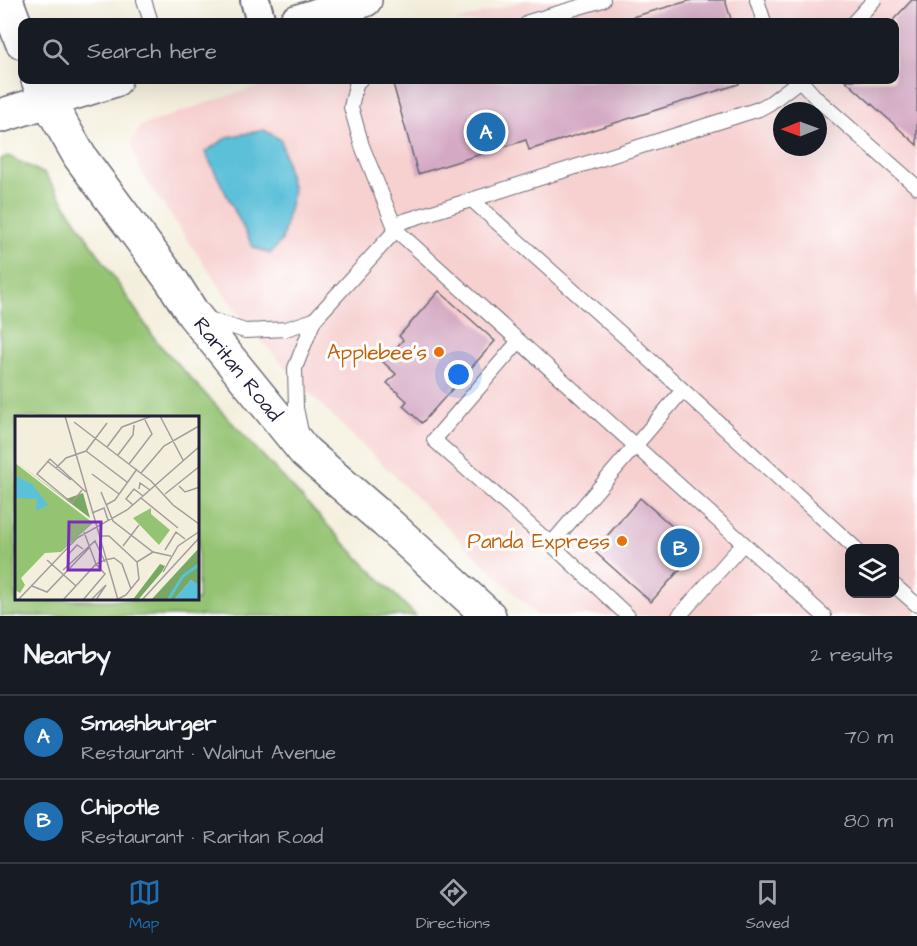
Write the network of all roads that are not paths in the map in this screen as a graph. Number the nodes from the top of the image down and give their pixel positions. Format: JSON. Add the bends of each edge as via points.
{"nodes":[{"id":1,"x":144,"y":0,"type":"edge"},
{"id":2,"x":255,"y":0,"type":"edge"},
{"id":3,"x":365,"y":0,"type":"edge"},
{"id":4,"x":603,"y":0,"type":"edge"},
{"id":5,"x":757,"y":0,"type":"edge"},
{"id":6,"x":874,"y":0,"type":"edge"},
{"id":7,"x":13,"y":1,"type":"edge"},
{"id":8,"x":151,"y":18,"type":"edge"},
{"id":9,"x":260,"y":18,"type":"edge"},
{"id":10,"x":309,"y":18,"type":"edge"},
{"id":11,"x":542,"y":18,"type":"edge"},
{"id":12,"x":763,"y":18,"type":"edge"},
{"id":13,"x":858,"y":18,"type":"edge"},
{"id":14,"x":18,"y":24,"type":"edge"},
{"id":15,"x":86,"y":84,"type":"edge"},
{"id":16,"x":356,"y":84,"type":"edge"},
{"id":17,"x":795,"y":84,"type":"edge"},
{"id":18,"x":804,"y":84,"type":"edge"},
{"id":19,"x":43,"y":90,"type":"edge"},
{"id":20,"x":0,"y":116,"type":"edge"},
{"id":21,"x":917,"y":187,"type":"edge"},
{"id":22,"x":472,"y":200,"type":"junction"},
{"id":23,"x":396,"y":230,"type":"junction"},
{"id":24,"x":194,"y":314,"type":"junction"},
{"id":25,"x":314,"y":320,"type":"junction"},
{"id":26,"x":519,"y":341,"type":"junction"},
{"id":27,"x":683,"y":390,"type":"junction"},
{"id":28,"x":635,"y":446,"type":"junction"},
{"id":29,"x":305,"y":452,"type":"junction"},
{"id":30,"x":551,"y":544,"type":"junction"},
{"id":31,"x":743,"y":544,"type":"junction"},
{"id":32,"x":850,"y":544,"type":"edge"},
{"id":33,"x":899,"y":589,"type":"edge"},
{"id":34,"x":917,"y":605,"type":"edge"},
{"id":35,"x":489,"y":616,"type":"edge"},
{"id":36,"x":628,"y":616,"type":"edge"},
{"id":37,"x":679,"y":616,"type":"edge"},
{"id":38,"x":824,"y":616,"type":"edge"}],
"edges":[{"from":1,"to":8,"type":"lane"},
{"from":2,"to":9,"type":"street"},
{"from":3,"to":10,"type":"main road"},
{"from":4,"to":11,"type":"lane"},
{"from":5,"to":12,"type":"lane"},
{"from":6,"to":13,"type":"lane"},
{"from":7,"to":14,"type":"main road"},
{"from":15,"to":19,"type":"main road"},
{"from":16,"to":23,"type":"lane","via":[[351,107],[362,146]]},
{"from":17,"to":22,"type":"lane","via":[[759,109]]},
{"from":18,"to":21,"type":"lane"},
{"from":19,"to":20,"type":"main road"},
{"from":19,"to":24,"type":"main road","name":"Raritan Road","via":[[81,157]]},
{"from":22,"to":23,"type":"lane","via":[[401,222]]},
{"from":22,"to":27,"type":"lane"},
{"from":23,"to":25,"type":"lane"},
{"from":23,"to":26,"type":"lane"},
{"from":24,"to":25,"type":"lane","via":[[245,330],[286,329]]},
{"from":24,"to":29,"type":"main road","name":"Raritan Road"},
{"from":25,"to":29,"type":"lane","via":[[295,369],[296,408]]},
{"from":26,"to":28,"type":"lane"},
{"from":26,"to":30,"type":"lane","via":[[434,440]]},
{"from":27,"to":28,"type":"lane"},
{"from":27,"to":32,"type":"lane"},
{"from":28,"to":30,"type":"lane"},
{"from":28,"to":31,"type":"lane"},
{"from":29,"to":35,"type":"main road","name":"Raritan Road","via":[[386,520]]},
{"from":30,"to":36,"type":"lane"},
{"from":31,"to":37,"type":"lane"},
{"from":31,"to":38,"type":"lane"},
{"from":33,"to":34,"type":"lane"}]}
